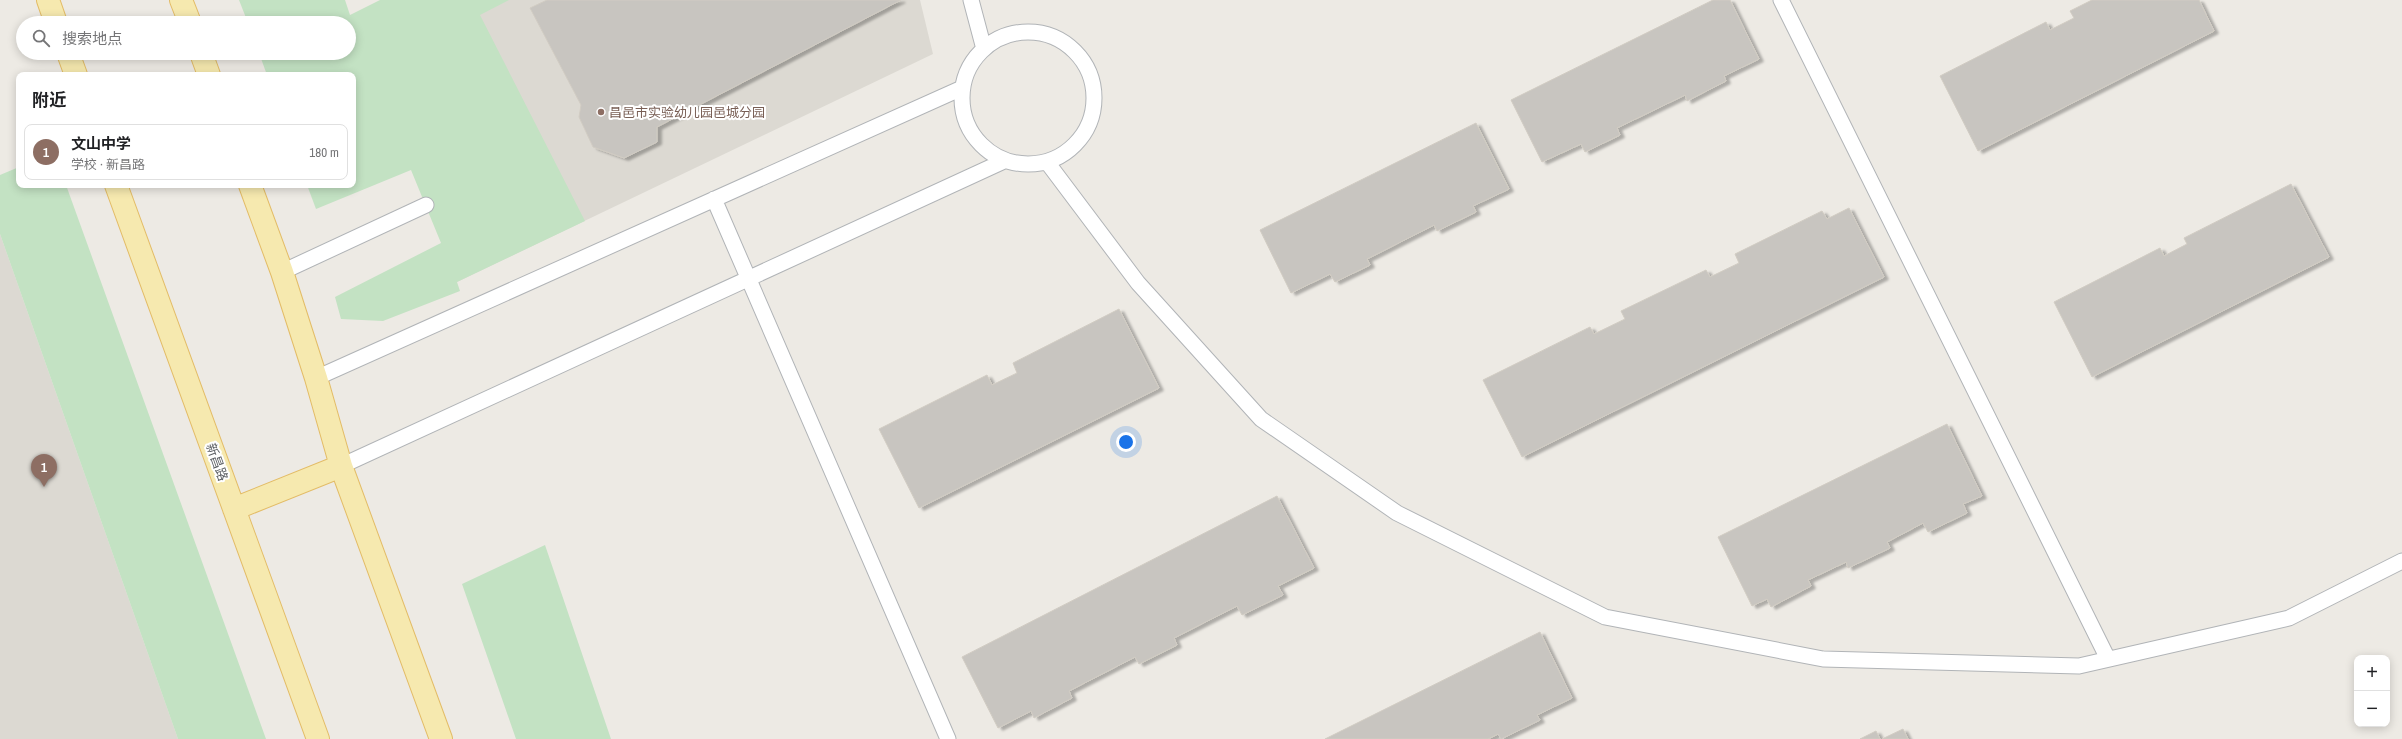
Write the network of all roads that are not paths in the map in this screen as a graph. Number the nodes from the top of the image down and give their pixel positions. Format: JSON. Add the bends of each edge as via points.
{"nodes":[{"id":1,"x":48,"y":0,"type":"edge"},
{"id":2,"x":181,"y":0,"type":"edge"},
{"id":3,"x":970,"y":0,"type":"edge"},
{"id":4,"x":1781,"y":0,"type":"edge"},
{"id":5,"x":54,"y":16,"type":"edge"},
{"id":6,"x":187,"y":16,"type":"edge"},
{"id":7,"x":984,"y":49,"type":"junction"},
{"id":8,"x":71,"y":60,"type":"edge"},
{"id":9,"x":204,"y":60,"type":"edge"},
{"id":10,"x":75,"y":72,"type":"edge"},
{"id":11,"x":208,"y":72,"type":"edge"},
{"id":12,"x":962,"y":88,"type":"junction"},
{"id":13,"x":1004,"y":161,"type":"junction"},
{"id":14,"x":1047,"y":162,"type":"junction"},
{"id":15,"x":117,"y":188,"type":"edge"},
{"id":16,"x":251,"y":188,"type":"edge"},
{"id":17,"x":714,"y":199,"type":"junction"},
{"id":18,"x":426,"y":205,"type":"dead end"},
{"id":19,"x":282,"y":272,"type":"junction"},
{"id":20,"x":748,"y":278,"type":"junction"},
{"id":21,"x":316,"y":378,"type":"junction"},
{"id":22,"x":341,"y":466,"type":"junction"},
{"id":23,"x":234,"y":509,"type":"junction"},
{"id":24,"x":2402,"y":561,"type":"edge"},
{"id":25,"x":2108,"y":659,"type":"junction"},
{"id":26,"x":318,"y":739,"type":"edge"},
{"id":27,"x":441,"y":739,"type":"edge"},
{"id":28,"x":948,"y":739,"type":"edge"}],
"edges":[{"from":1,"to":5,"type":"main road"},
{"from":2,"to":6,"type":"main road"},
{"from":3,"to":7,"type":"lane"},
{"from":4,"to":25,"type":"lane"},
{"from":7,"to":12,"type":"lane","via":[[969,66]]},
{"from":7,"to":14,"type":"lane","via":[[1002,37],[1023,32],[1044,33],[1064,42],[1075,51],[1091,75],[1094,96],[1092,118],[1082,137],[1066,152]]},
{"from":8,"to":10,"type":"main road"},
{"from":9,"to":11,"type":"main road"},
{"from":12,"to":13,"type":"lane","via":[[962,110],[970,132],[985,149]]},
{"from":12,"to":17,"type":"lane"},
{"from":13,"to":14,"type":"lane","via":[[1026,165]]},
{"from":13,"to":20,"type":"lane"},
{"from":14,"to":25,"type":"lane","via":[[1138,283],[1261,419],[1397,513],[1605,617],[1822,659],[2079,666]]},
{"from":15,"to":23,"type":"main road","name":"新昌路"},
{"from":16,"to":19,"type":"main road"},
{"from":17,"to":20,"type":"lane"},
{"from":17,"to":21,"type":"lane"},
{"from":18,"to":19,"type":"lane"},
{"from":19,"to":21,"type":"main road"},
{"from":20,"to":22,"type":"lane"},
{"from":20,"to":28,"type":"lane"},
{"from":21,"to":22,"type":"main road"},
{"from":22,"to":23,"type":"main road"},
{"from":22,"to":27,"type":"main road"},
{"from":23,"to":26,"type":"main road","name":"新昌路"},
{"from":24,"to":25,"type":"lane","via":[[2289,618]]}]}
